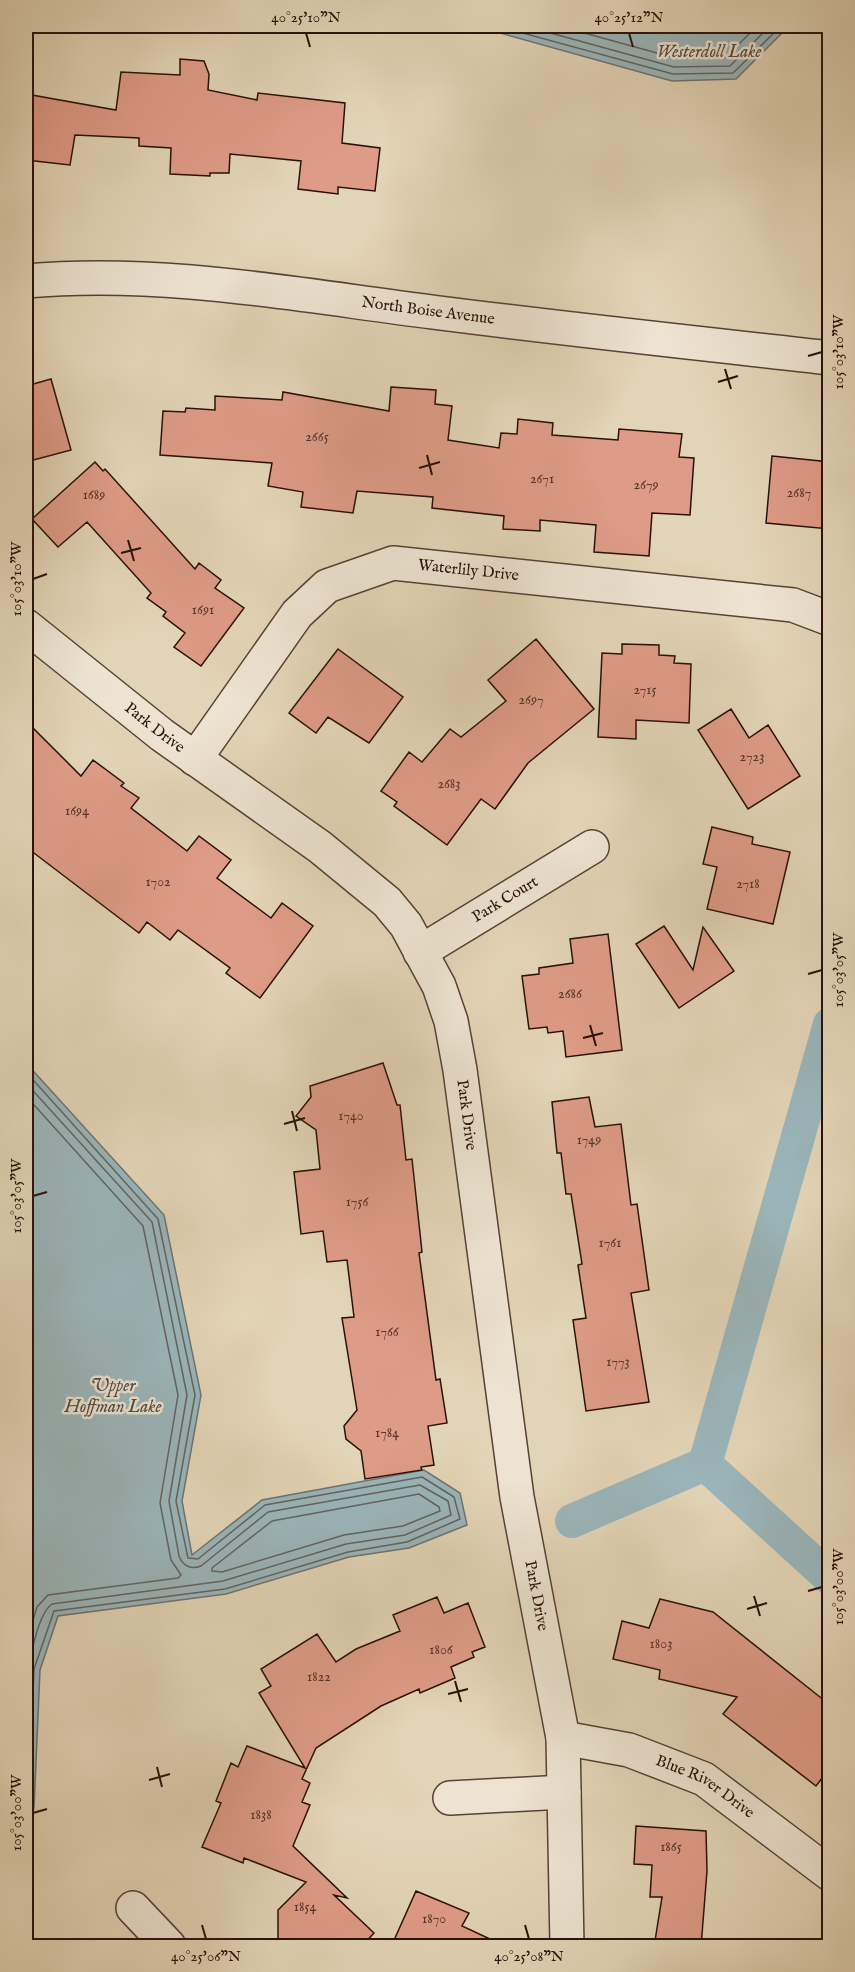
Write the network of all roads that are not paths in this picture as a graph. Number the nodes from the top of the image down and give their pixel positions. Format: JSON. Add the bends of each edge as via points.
{"nodes":[{"id":1,"x":26,"y":281,"type":"edge"},
{"id":2,"x":830,"y":358,"type":"edge"},
{"id":3,"x":830,"y":620,"type":"edge"},
{"id":4,"x":26,"y":626,"type":"edge"},
{"id":5,"x":195,"y":759,"type":"junction"},
{"id":6,"x":592,"y":847,"type":"dead end"},
{"id":7,"x":420,"y":951,"type":"junction"},
{"id":8,"x":563,"y":1738,"type":"junction"},
{"id":9,"x":564,"y":1792,"type":"junction"},
{"id":10,"x":450,"y":1798,"type":"dead end"},
{"id":11,"x":830,"y":1874,"type":"edge"},
{"id":12,"x":133,"y":1908,"type":"dead end"},
{"id":13,"x":170,"y":1947,"type":"edge"},
{"id":14,"x":567,"y":1947,"type":"edge"}],
"edges":[{"from":1,"to":2,"type":"street","name":"North Boise Avenue","via":[[98,278],[211,282]]},
{"from":3,"to":5,"type":"street","name":"Waterlily Drive","via":[[794,605],[393,563],[327,586],[297,614]]},
{"from":4,"to":5,"type":"street","name":"Park Drive"},
{"from":5,"to":7,"type":"street","name":"Park Drive","via":[[320,847],[387,902]]},
{"from":6,"to":7,"type":"street","name":"Park Court"},
{"from":7,"to":8,"type":"street","name":"Park Drive","via":[[448,1012],[460,1070],[518,1497]]},
{"from":8,"to":9,"type":"street","name":"Park Drive"},
{"from":8,"to":11,"type":"street","name":"Blue River Drive","via":[[629,1750],[704,1779]]},
{"from":9,"to":10,"type":"street"},
{"from":9,"to":14,"type":"street","name":"Park Drive"},
{"from":12,"to":13,"type":"street"}]}
